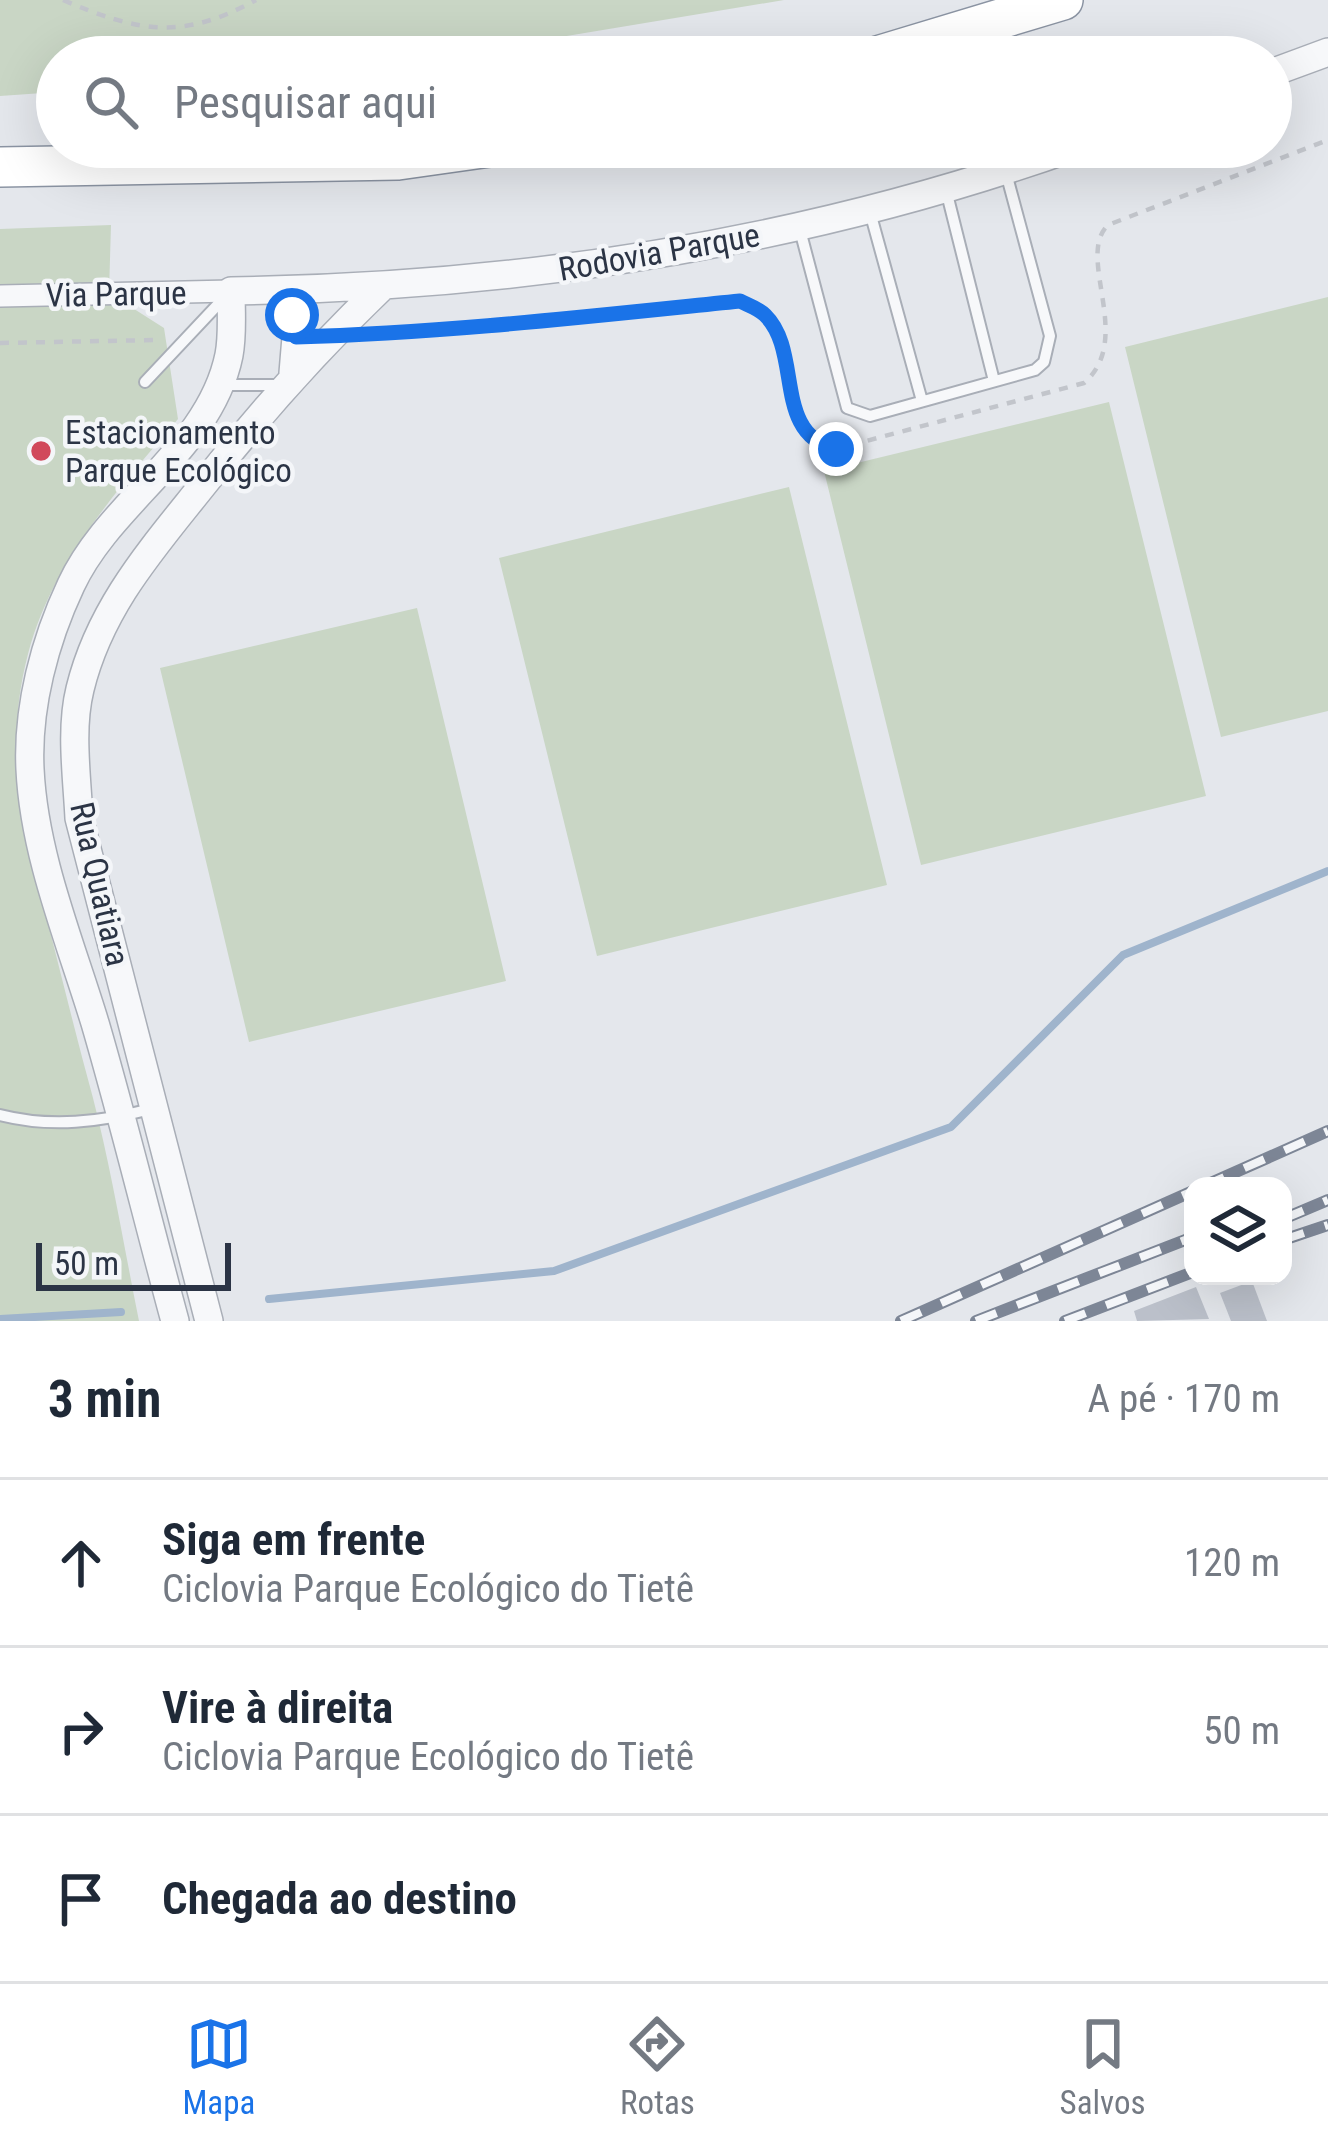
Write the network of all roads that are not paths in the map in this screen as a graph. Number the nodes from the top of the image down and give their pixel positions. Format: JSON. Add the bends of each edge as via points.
{"nodes":[{"id":1,"x":1063,"y":0,"type":"edge"},
{"id":2,"x":944,"y":36,"type":"edge"},
{"id":3,"x":1328,"y":52,"type":"edge"},
{"id":4,"x":1292,"y":66,"type":"edge"},
{"id":5,"x":36,"y":166,"type":"edge"},
{"id":6,"x":0,"y":167,"type":"edge"},
{"id":7,"x":1016,"y":168,"type":"edge"},
{"id":8,"x":1005,"y":172,"type":"junction"},
{"id":9,"x":946,"y":190,"type":"junction"},
{"id":10,"x":870,"y":212,"type":"junction"},
{"id":11,"x":800,"y":227,"type":"junction"},
{"id":12,"x":383,"y":286,"type":"junction"},
{"id":13,"x":285,"y":291,"type":"junction"},
{"id":14,"x":231,"y":292,"type":"junction"},
{"id":15,"x":0,"y":296,"type":"edge"},
{"id":16,"x":288,"y":379,"type":"junction"},
{"id":17,"x":994,"y":381,"type":"junction"},
{"id":18,"x":145,"y":382,"type":"dead end"},
{"id":19,"x":220,"y":384,"type":"junction"},
{"id":20,"x":922,"y":401,"type":"junction"},
{"id":21,"x":193,"y":431,"type":"junction"},
{"id":22,"x":229,"y":452,"type":"junction"},
{"id":23,"x":156,"y":1108,"type":"junction"},
{"id":24,"x":0,"y":1115,"type":"edge"},
{"id":25,"x":122,"y":1116,"type":"junction"},
{"id":26,"x":175,"y":1321,"type":"edge"},
{"id":27,"x":209,"y":1321,"type":"edge"}],
"edges":[{"from":1,"to":2,"type":"highway"},
{"from":3,"to":4,"type":"street"},
{"from":5,"to":6,"type":"highway"},
{"from":7,"to":8,"type":"street","name":"Rodovia Parque"},
{"from":8,"to":9,"type":"street","name":"Rodovia Parque"},
{"from":8,"to":17,"type":"lane","via":[[1050,336],[1035,370]]},
{"from":9,"to":10,"type":"street","name":"Rodovia Parque"},
{"from":9,"to":17,"type":"lane"},
{"from":10,"to":11,"type":"street","name":"Rodovia Parque"},
{"from":10,"to":20,"type":"lane"},
{"from":11,"to":12,"type":"street","name":"Rodovia Parque","via":[[688,252]]},
{"from":11,"to":20,"type":"lane","via":[[847,408],[870,416]]},
{"from":12,"to":13,"type":"street","name":"Rodovia Parque"},
{"from":12,"to":16,"type":"street","name":"Rua Quatiara"},
{"from":13,"to":14,"type":"street","name":"Rodovia Parque"},
{"from":13,"to":16,"type":"street","via":[[296,337]]},
{"from":14,"to":15,"type":"street","name":"Via Parque"},
{"from":14,"to":18,"type":"lane"},
{"from":14,"to":19,"type":"street","name":"Rua Quatiara"},
{"from":16,"to":19,"type":"lane"},
{"from":16,"to":22,"type":"street","name":"Rua Quatiara"},
{"from":17,"to":20,"type":"lane"},
{"from":19,"to":21,"type":"street","name":"Rua Quatiara"},
{"from":21,"to":22,"type":"street"},
{"from":21,"to":25,"type":"street","name":"Rua Quatiara","via":[[101,536],[72,582],[33,710],[35,825]]},
{"from":22,"to":23,"type":"street","name":"Rua Quatiara","via":[[124,582],[79,693],[79,818]]},
{"from":23,"to":25,"type":"lane"},
{"from":23,"to":27,"type":"street","name":"Rua Quatiara"},
{"from":24,"to":25,"type":"lane","via":[[45,1124]]},
{"from":25,"to":26,"type":"street","name":"Rua Quatiara"}]}
